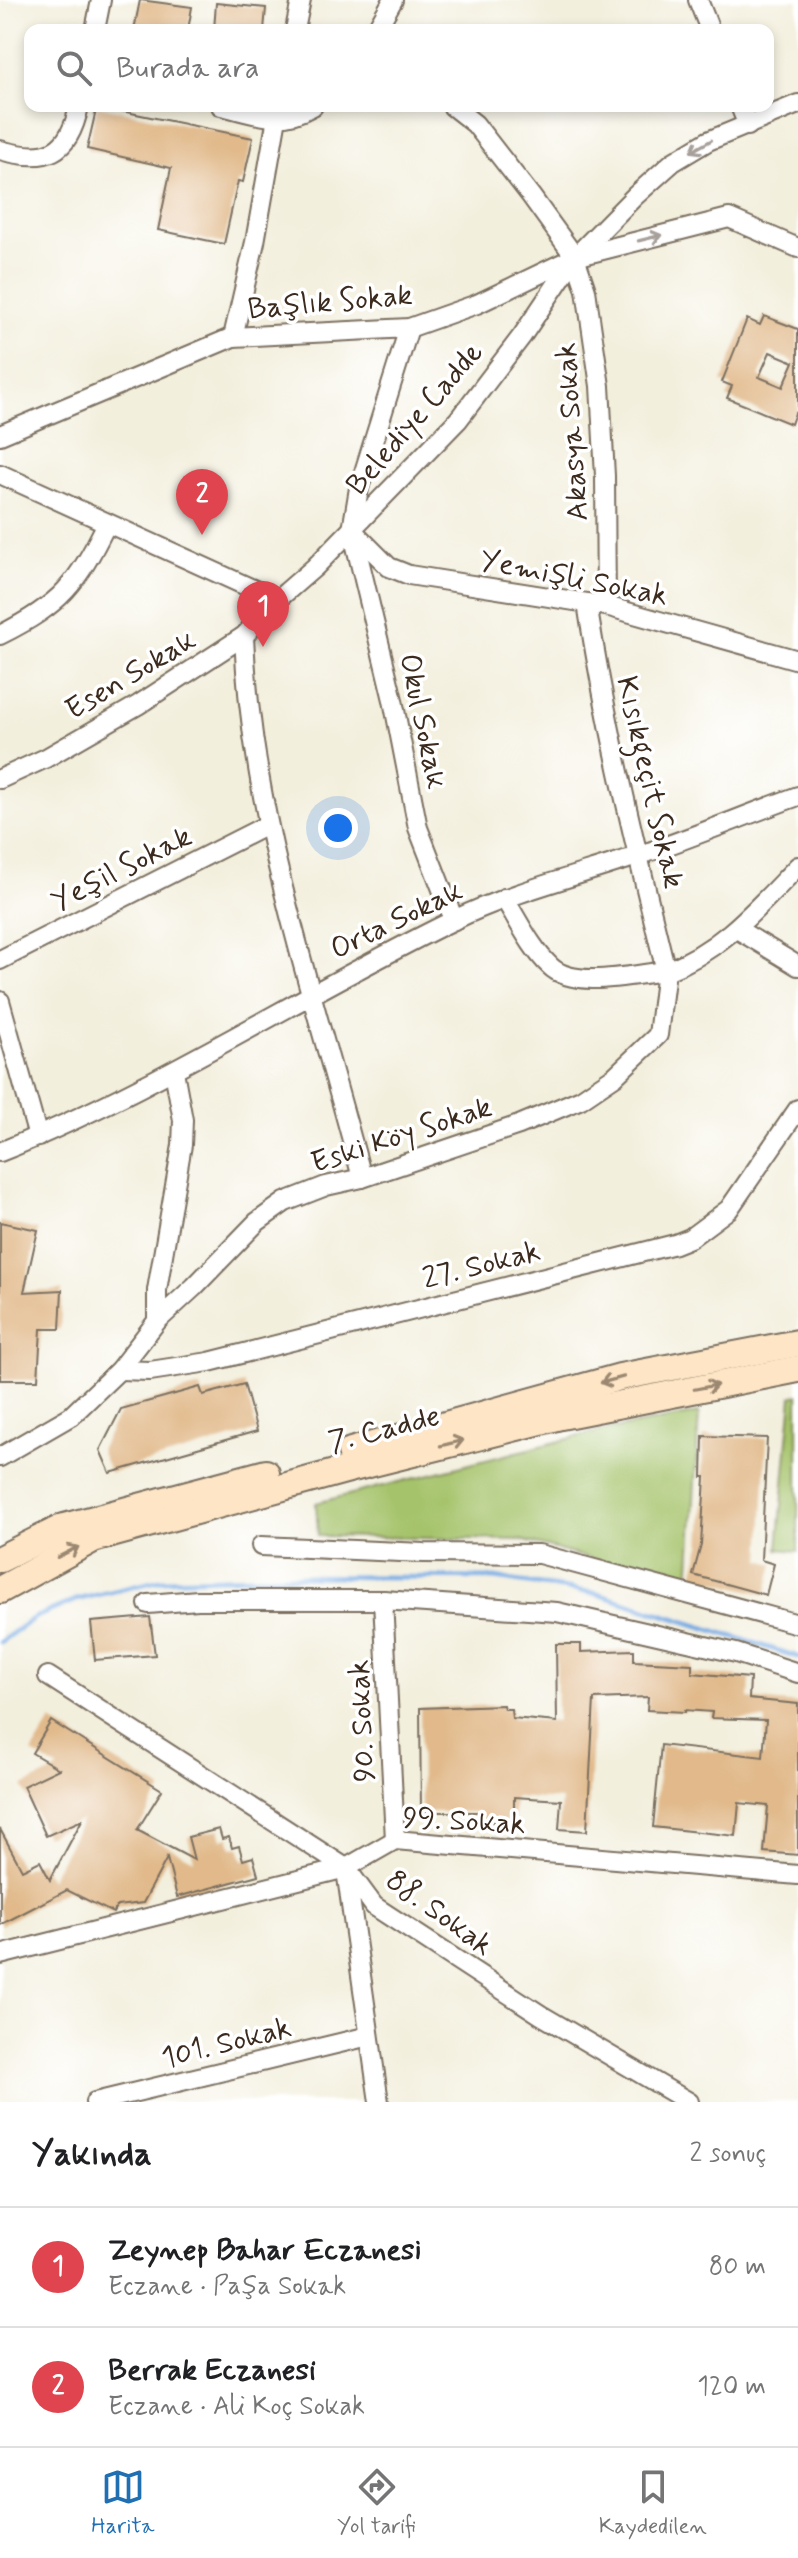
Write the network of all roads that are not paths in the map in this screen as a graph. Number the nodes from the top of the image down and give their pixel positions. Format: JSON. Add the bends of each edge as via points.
{"nodes":[{"id":1,"x":101,"y":0,"type":"edge"},
{"id":2,"x":301,"y":0,"type":"edge"},
{"id":3,"x":393,"y":0,"type":"edge"},
{"id":4,"x":698,"y":0,"type":"edge"},
{"id":5,"x":96,"y":24,"type":"edge"},
{"id":6,"x":296,"y":24,"type":"edge"},
{"id":7,"x":379,"y":24,"type":"edge"},
{"id":8,"x":708,"y":24,"type":"edge"},
{"id":9,"x":798,"y":104,"type":"edge"},
{"id":10,"x":78,"y":112,"type":"edge"},
{"id":11,"x":278,"y":112,"type":"edge"},
{"id":12,"x":303,"y":112,"type":"edge"},
{"id":13,"x":459,"y":112,"type":"edge"},
{"id":14,"x":742,"y":112,"type":"edge"},
{"id":15,"x":748,"y":126,"type":"junction"},
{"id":16,"x":0,"y":150,"type":"edge"},
{"id":17,"x":798,"y":248,"type":"edge"},
{"id":18,"x":575,"y":257,"type":"junction"},
{"id":19,"x":409,"y":328,"type":"junction"},
{"id":20,"x":233,"y":337,"type":"junction"},
{"id":21,"x":0,"y":435,"type":"edge"},
{"id":22,"x":0,"y":474,"type":"edge"},
{"id":23,"x":107,"y":523,"type":"junction"},
{"id":24,"x":352,"y":530,"type":"junction"},
{"id":25,"x":277,"y":600,"type":"junction"},
{"id":26,"x":587,"y":603,"type":"junction"},
{"id":27,"x":606,"y":606,"type":"junction"},
{"id":28,"x":0,"y":635,"type":"edge"},
{"id":29,"x":244,"y":636,"type":"junction"},
{"id":30,"x":798,"y":660,"type":"edge"},
{"id":31,"x":0,"y":779,"type":"edge"},
{"id":32,"x":798,"y":796,"type":"edge"},
{"id":33,"x":267,"y":825,"type":"junction"},
{"id":34,"x":637,"y":856,"type":"junction"},
{"id":35,"x":798,"y":866,"type":"edge"},
{"id":36,"x":504,"y":898,"type":"junction"},
{"id":37,"x":454,"y":920,"type":"junction"},
{"id":38,"x":737,"y":929,"type":"junction"},
{"id":39,"x":0,"y":960,"type":"edge"},
{"id":40,"x":798,"y":966,"type":"edge"},
{"id":41,"x":666,"y":971,"type":"junction"},
{"id":42,"x":310,"y":993,"type":"junction"},
{"id":43,"x":0,"y":1001,"type":"edge"},
{"id":44,"x":174,"y":1071,"type":"junction"},
{"id":45,"x":798,"y":1109,"type":"edge"},
{"id":46,"x":38,"y":1137,"type":"junction"},
{"id":47,"x":0,"y":1152,"type":"edge"},
{"id":48,"x":362,"y":1178,"type":"junction"},
{"id":49,"x":157,"y":1321,"type":"junction"},
{"id":50,"x":798,"y":1343,"type":"edge"},
{"id":51,"x":798,"y":1369,"type":"edge"},
{"id":52,"x":119,"y":1370,"type":"junction"},
{"id":53,"x":0,"y":1457,"type":"edge"},
{"id":54,"x":261,"y":1546,"type":"dead end"},
{"id":55,"x":0,"y":1559,"type":"edge"},
{"id":56,"x":0,"y":1590,"type":"edge"},
{"id":57,"x":383,"y":1600,"type":"junction"},
{"id":58,"x":148,"y":1604,"type":"dead end"},
{"id":59,"x":798,"y":1624,"type":"edge"},
{"id":60,"x":798,"y":1673,"type":"edge"},
{"id":61,"x":48,"y":1676,"type":"dead end"},
{"id":62,"x":395,"y":1840,"type":"junction"},
{"id":63,"x":346,"y":1868,"type":"junction"},
{"id":64,"x":798,"y":1875,"type":"edge"},
{"id":65,"x":0,"y":1955,"type":"edge"},
{"id":66,"x":369,"y":2036,"type":"junction"},
{"id":67,"x":95,"y":2102,"type":"edge"},
{"id":68,"x":379,"y":2102,"type":"edge"},
{"id":69,"x":689,"y":2102,"type":"edge"}],
"edges":[{"from":1,"to":5,"type":"street"},
{"from":2,"to":6,"type":"street"},
{"from":3,"to":7,"type":"street"},
{"from":4,"to":8,"type":"street"},
{"from":9,"to":15,"type":"street"},
{"from":10,"to":16,"type":"street","via":[[63,145],[48,153],[27,158]]},
{"from":11,"to":12,"type":"street","via":[[294,117]]},
{"from":11,"to":20,"type":"street"},
{"from":13,"to":18,"type":"street","name":"Akasya Sokak","via":[[483,134]]},
{"from":14,"to":15,"type":"street"},
{"from":15,"to":18,"type":"street","one_way":true,"via":[[673,162]]},
{"from":18,"to":17,"type":"street","one_way":true,"via":[[729,218]]},
{"from":18,"to":19,"type":"street","name":"Başlık Sokak","via":[[477,304]]},
{"from":18,"to":24,"type":"street","name":"Belediye Cadde","via":[[458,420]]},
{"from":18,"to":27,"type":"street","name":"Akasya Sokak","via":[[586,290],[600,386]]},
{"from":19,"to":20,"type":"street","name":"Başlık Sokak"},
{"from":19,"to":24,"type":"street","via":[[359,488]]},
{"from":20,"to":21,"type":"street","name":"Başlık Sokak"},
{"from":22,"to":23,"type":"street"},
{"from":23,"to":25,"type":"street"},
{"from":23,"to":28,"type":"street","via":[[86,566],[65,593],[36,617]]},
{"from":24,"to":25,"type":"street","name":"Belediye Cadde"},
{"from":24,"to":26,"type":"street","name":"Yemişli Sokak","via":[[389,567],[409,575]]},
{"from":24,"to":37,"type":"street","name":"Okul Sokak","via":[[418,828]]},
{"from":25,"to":29,"type":"street","name":"Esen Sokak"},
{"from":26,"to":27,"type":"street","name":"Yemişli Sokak"},
{"from":26,"to":34,"type":"street","name":"Kısıkgeçit Sokak"},
{"from":27,"to":30,"type":"street","name":"Yemişli Sokak"},
{"from":29,"to":31,"type":"street","name":"Esen Sokak","via":[[138,705]]},
{"from":29,"to":33,"type":"street","via":[[246,686]]},
{"from":32,"to":34,"type":"street","name":"Orta Sokak"},
{"from":33,"to":39,"type":"street","name":"Yeşil Sokak"},
{"from":33,"to":42,"type":"street"},
{"from":34,"to":36,"type":"street","name":"Orta Sokak"},
{"from":34,"to":41,"type":"street","name":"Kısıkgeçit Sokak"},
{"from":35,"to":38,"type":"street"},
{"from":36,"to":37,"type":"street","name":"Orta Sokak"},
{"from":36,"to":41,"type":"street","via":[[550,967],[565,976],[586,979]]},
{"from":37,"to":42,"type":"street","name":"Orta Sokak"},
{"from":38,"to":40,"type":"street"},
{"from":38,"to":41,"type":"street","via":[[692,962]]},
{"from":41,"to":48,"type":"street","name":"Eski Köy Sokak","via":[[658,1035],[615,1076],[581,1099],[519,1125]]},
{"from":42,"to":44,"type":"street","name":"Orta Sokak"},
{"from":42,"to":48,"type":"street"},
{"from":43,"to":46,"type":"street"},
{"from":44,"to":46,"type":"street","name":"Orta Sokak"},
{"from":44,"to":49,"type":"street","via":[[182,1145],[157,1290]]},
{"from":45,"to":52,"type":"street","name":"27. Sokak","via":[[729,1209],[675,1244],[209,1362]]},
{"from":46,"to":47,"type":"street","name":"Orta Sokak"},
{"from":48,"to":49,"type":"street","name":"Eski Köy Sokak","via":[[285,1202],[257,1222]]},
{"from":49,"to":52,"type":"street","name":"Eski Köy Sokak"},
{"from":50,"to":55,"type":"main road","name":"7. Cadde","one_way":true,"via":[[620,1377],[64,1527]]},
{"from":56,"to":51,"type":"main road","name":"7. Cadde","one_way":true,"via":[[93,1539],[561,1416]]},
{"from":52,"to":53,"type":"street","name":"Eski Köy Sokak","via":[[71,1416]]},
{"from":54,"to":59,"type":"street","via":[[539,1554]]},
{"from":57,"to":58,"type":"street"},
{"from":57,"to":60,"type":"street","via":[[557,1612],[736,1653]]},
{"from":57,"to":62,"type":"street","name":"90. Sokak"},
{"from":61,"to":63,"type":"street","name":"88. Sokak"},
{"from":62,"to":63,"type":"street","name":"99. Sokak"},
{"from":62,"to":64,"type":"street","name":"99. Sokak"},
{"from":63,"to":65,"type":"street","name":"99. Sokak"},
{"from":63,"to":66,"type":"street"},
{"from":63,"to":69,"type":"street","name":"88. Sokak","via":[[374,1906],[541,2015]]},
{"from":66,"to":67,"type":"street","name":"101. Sokak"},
{"from":66,"to":68,"type":"street"}]}
